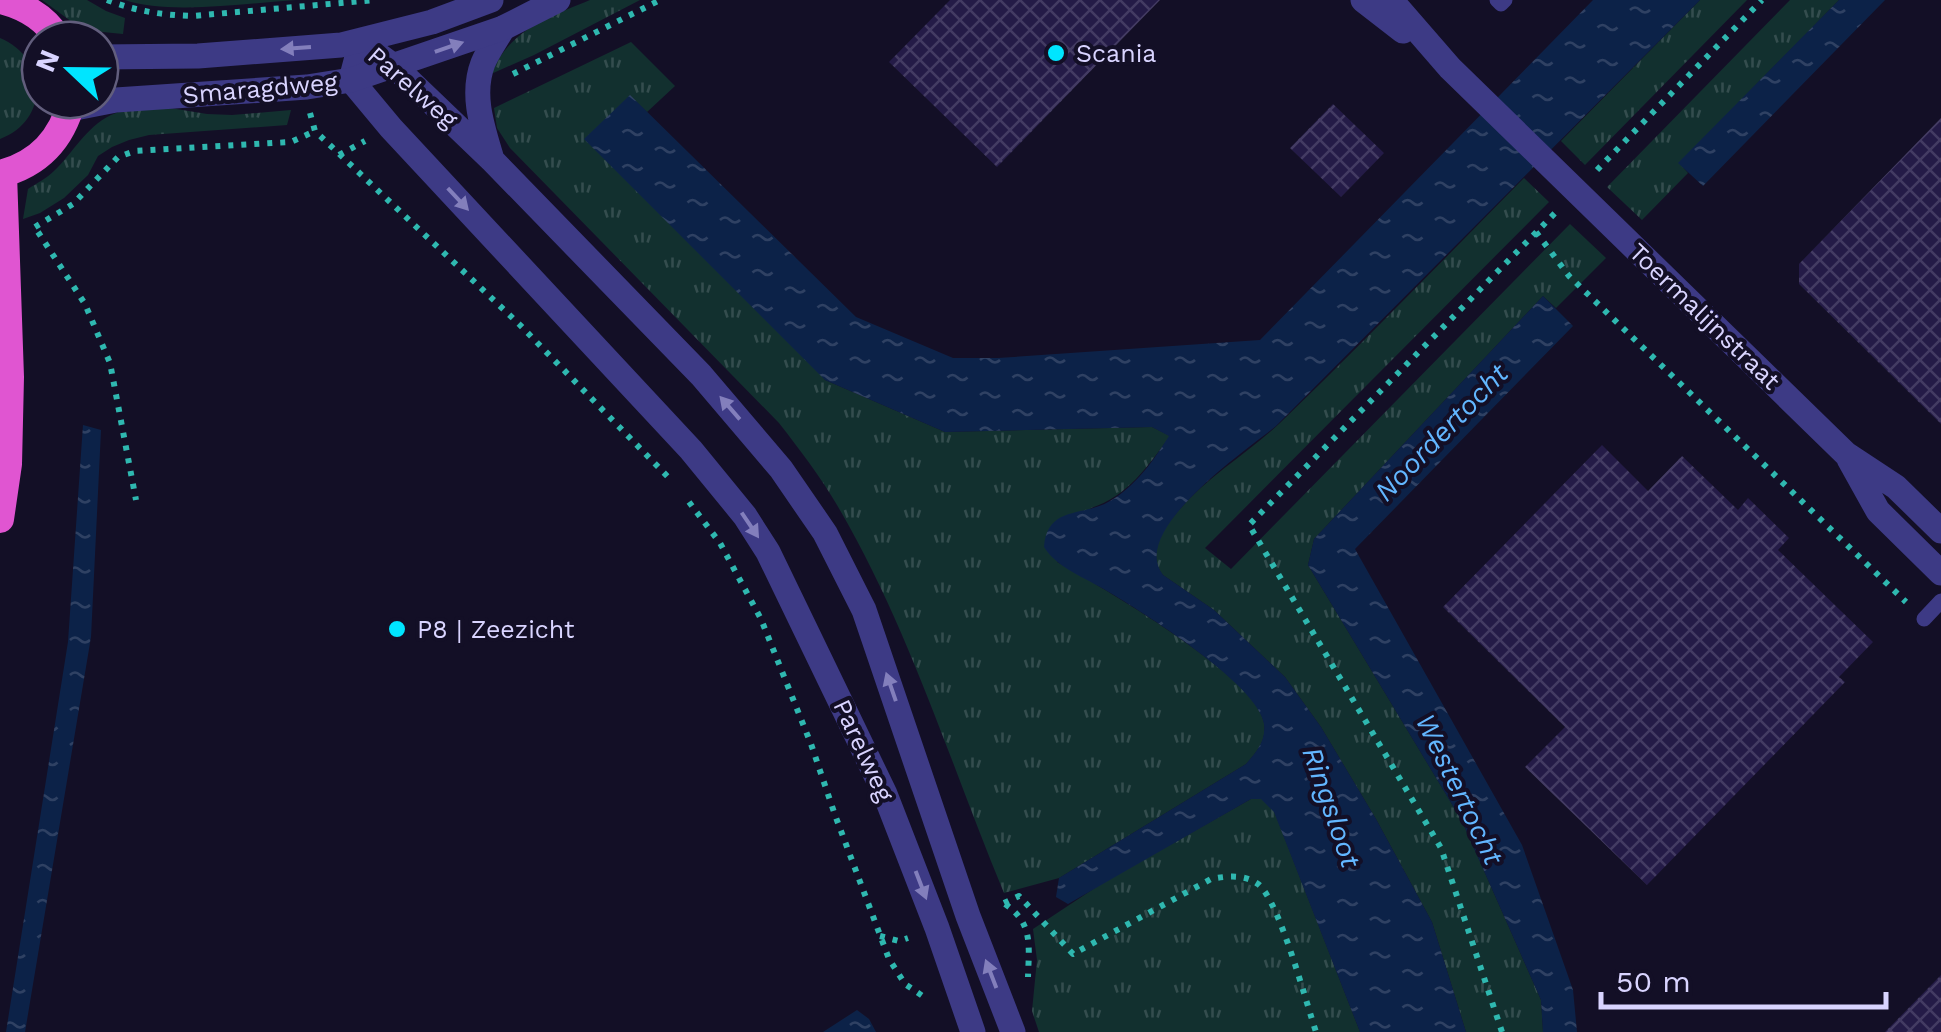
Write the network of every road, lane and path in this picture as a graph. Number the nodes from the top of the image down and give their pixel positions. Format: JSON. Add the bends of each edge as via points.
{"nodes":[{"id":1,"x":1,"y":0,"type":"edge"},
{"id":2,"x":107,"y":0,"type":"edge"},
{"id":3,"x":375,"y":0,"type":"edge"},
{"id":4,"x":491,"y":0,"type":"edge"},
{"id":5,"x":558,"y":0,"type":"edge"},
{"id":6,"x":1363,"y":0,"type":"edge"},
{"id":7,"x":1390,"y":0,"type":"edge"},
{"id":8,"x":1497,"y":0,"type":"edge"},
{"id":9,"x":1506,"y":0,"type":"edge"},
{"id":10,"x":1762,"y":0,"type":"edge"},
{"id":11,"x":42,"y":20,"type":"edge"},
{"id":12,"x":504,"y":28,"type":"junction"},
{"id":13,"x":360,"y":42,"type":"junction"},
{"id":14,"x":120,"y":57,"type":"edge"},
{"id":15,"x":395,"y":66,"type":"junction"},
{"id":16,"x":1450,"y":68,"type":"junction"},
{"id":17,"x":351,"y":80,"type":"junction"},
{"id":18,"x":307,"y":87,"type":"junction"},
{"id":19,"x":120,"y":100,"type":"edge"},
{"id":20,"x":66,"y":120,"type":"edge"},
{"id":21,"x":316,"y":131,"type":"junction"},
{"id":22,"x":493,"y":160,"type":"junction"},
{"id":23,"x":2,"y":174,"type":"edge"},
{"id":24,"x":1570,"y":184,"type":"junction"},
{"id":25,"x":34,"y":227,"type":"junction"},
{"id":26,"x":1536,"y":232,"type":"junction"},
{"id":27,"x":5,"y":235,"type":"junction"},
{"id":28,"x":1846,"y":454,"type":"junction"},
{"id":29,"x":674,"y":484,"type":"dead end"},
{"id":30,"x":686,"y":498,"type":"dead end"},
{"id":31,"x":136,"y":500,"type":"dead end"},
{"id":32,"x":0,"y":519,"type":"edge"},
{"id":33,"x":1941,"y":531,"type":"edge"},
{"id":34,"x":1941,"y":572,"type":"edge"},
{"id":35,"x":1941,"y":601,"type":"edge"},
{"id":36,"x":1924,"y":619,"type":"joint"},
{"id":37,"x":1004,"y":903,"type":"dead end"},
{"id":38,"x":938,"y":1007,"type":"dead end"},
{"id":39,"x":973,"y":1032,"type":"edge"},
{"id":40,"x":1013,"y":1032,"type":"edge"},
{"id":41,"x":1316,"y":1032,"type":"edge"},
{"id":42,"x":1502,"y":1032,"type":"edge"}],
"edges":[{"from":1,"to":11,"type":"highway"},
{"from":2,"to":3,"type":"path","via":[[192,16]]},
{"from":4,"to":13,"type":"street","name":"Smaragdweg"},
{"from":5,"to":12,"type":"street","name":"Smaragdweg"},
{"from":6,"to":16,"type":"street"},
{"from":7,"to":16,"type":"street"},
{"from":8,"to":9,"type":"lane"},
{"from":10,"to":24,"type":"path"},
{"from":15,"to":12,"type":"street","name":"Smaragdweg","one_way":true},
{"from":12,"to":22,"type":"street","via":[[483,63],[477,90]]},
{"from":13,"to":14,"type":"street","name":"Smaragdweg","one_way":true},
{"from":13,"to":15,"type":"street","name":"Parelweg"},
{"from":13,"to":17,"type":"street","name":"Parelweg"},
{"from":15,"to":17,"type":"street","name":"Smaragdweg"},
{"from":15,"to":22,"type":"street","name":"Parelweg"},
{"from":16,"to":24,"type":"street","name":"Toermalijnstraat"},
{"from":17,"to":18,"type":"street","name":"Smaragdweg"},
{"from":17,"to":39,"type":"street","name":"Parelweg","one_way":true,"via":[[745,516],[790,593],[886,794]]},
{"from":18,"to":19,"type":"street","name":"Smaragdweg"},
{"from":18,"to":21,"type":"path"},
{"from":20,"to":23,"type":"highway","via":[[50,147]]},
{"from":21,"to":25,"type":"path","via":[[291,142],[134,150],[118,157],[73,204]]},
{"from":21,"to":29,"type":"path","via":[[519,324]]},
{"from":40,"to":22,"type":"street","name":"Parelweg","one_way":true,"via":[[864,610],[825,533],[735,413]]},
{"from":23,"to":27,"type":"highway"},
{"from":24,"to":26,"type":"path"},
{"from":24,"to":28,"type":"street","name":"Toermalijnstraat"},
{"from":25,"to":27,"type":"path"},
{"from":25,"to":31,"type":"path","via":[[85,304],[110,363]]},
{"from":26,"to":36,"type":"path","via":[[1569,276]]},
{"from":26,"to":42,"type":"path","via":[[1249,524],[1441,848]]},
{"from":27,"to":32,"type":"highway","via":[[9,412]]},
{"from":28,"to":33,"type":"street","name":"Toermalijnstraat","via":[[1896,487]]},
{"from":28,"to":34,"type":"street","name":"Toermalijnstraat","via":[[1878,512]]},
{"from":30,"to":38,"type":"path","name":"Parelweg","via":[[720,543],[760,620],[889,959],[905,984]]},
{"from":35,"to":36,"type":"lane"},
{"from":37,"to":41,"type":"path","via":[[1019,896],[1074,954],[1212,879],[1250,880],[1267,894],[1280,923]]}]}
